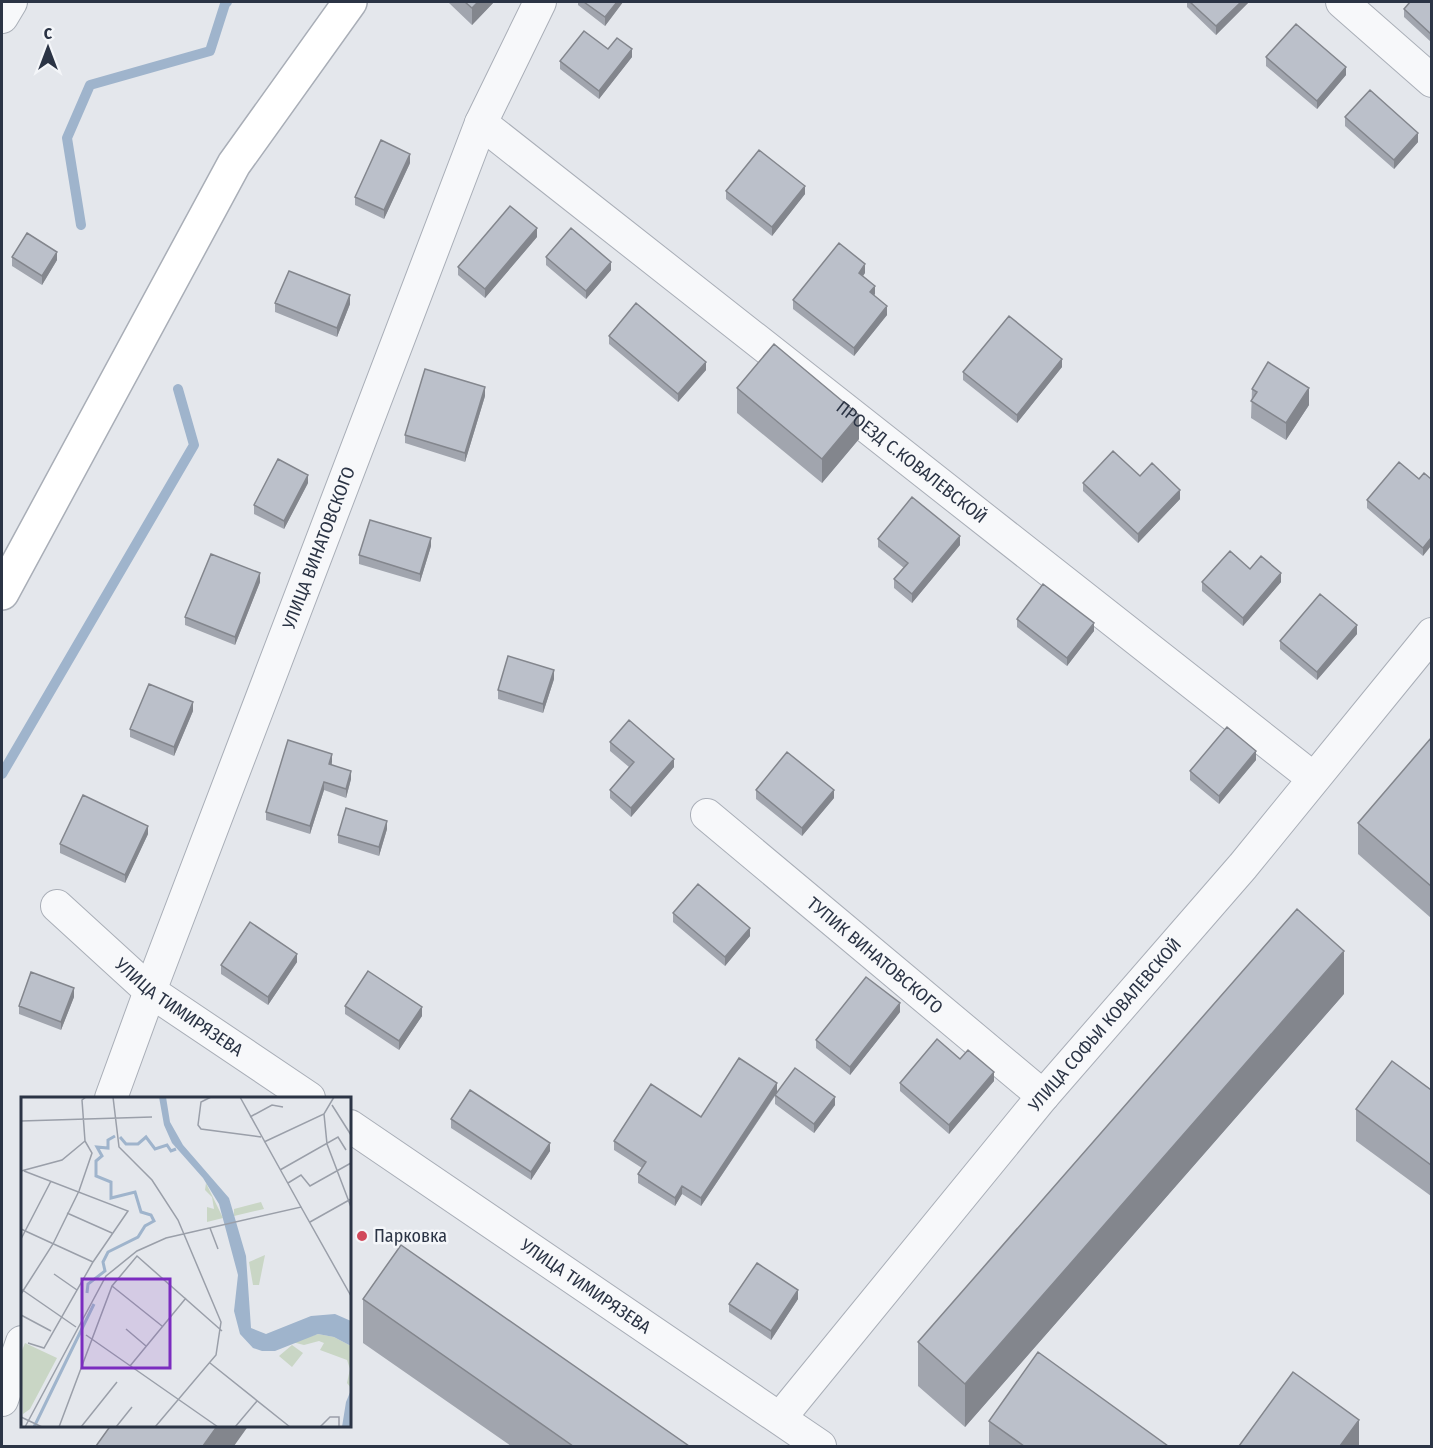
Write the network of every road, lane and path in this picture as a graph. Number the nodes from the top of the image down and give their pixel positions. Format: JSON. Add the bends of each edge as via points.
{"nodes":[{"id":1,"x":11,"y":2,"type":"edge"},
{"id":2,"x":350,"y":2,"type":"edge"},
{"id":3,"x":540,"y":2,"type":"edge"},
{"id":4,"x":1342,"y":2,"type":"edge"},
{"id":5,"x":2,"y":17,"type":"edge"},
{"id":6,"x":1431,"y":81,"type":"edge"},
{"id":7,"x":482,"y":123,"type":"junction"},
{"id":8,"x":2,"y":593,"type":"edge"},
{"id":9,"x":1431,"y":634,"type":"edge"},
{"id":10,"x":1313,"y":778,"type":"junction"},
{"id":11,"x":706,"y":815,"type":"dead end"},
{"id":12,"x":57,"y":906,"type":"dead end"},
{"id":13,"x":150,"y":991,"type":"junction"},
{"id":14,"x":1043,"y":1096,"type":"junction"},
{"id":15,"x":111,"y":1097,"type":"edge"},
{"id":16,"x":308,"y":1097,"type":"edge"},
{"id":17,"x":351,"y":1127,"type":"edge"},
{"id":18,"x":21,"y":1345,"type":"edge"},
{"id":19,"x":2,"y":1400,"type":"edge"},
{"id":20,"x":780,"y":1418,"type":"junction"},
{"id":21,"x":820,"y":1446,"type":"edge"}],
"edges":[{"from":1,"to":5,"type":"street"},
{"from":2,"to":8,"type":"main road","via":[[234,164]]},
{"from":3,"to":7,"type":"street","name":"УЛИЦА ВИНАТОВСКОГО"},
{"from":4,"to":6,"type":"street"},
{"from":7,"to":10,"type":"street","name":"ПРОЕЗД С.КОВАЛЕВСКОЙ"},
{"from":7,"to":13,"type":"street","name":"УЛИЦА ВИНАТОВСКОГО"},
{"from":9,"to":10,"type":"street","name":"УЛИЦА СОФЬИ КОВАЛЕВСКОЙ"},
{"from":10,"to":14,"type":"street","name":"УЛИЦА СОФЬИ КОВАЛЕВСКОЙ","via":[[1243,866]]},
{"from":11,"to":14,"type":"street","name":"ТУПИК ВИНАТОВСКОГО"},
{"from":12,"to":13,"type":"street","name":"УЛИЦА ТИМИРЯЗЕВА"},
{"from":13,"to":15,"type":"street","name":"УЛИЦА ВИНАТОВСКОГО"},
{"from":13,"to":16,"type":"street","name":"УЛИЦА ТИМИРЯЗЕВА"},
{"from":14,"to":20,"type":"street","name":"УЛИЦА СОФЬИ КОВАЛЕВСКОЙ"},
{"from":17,"to":20,"type":"street","name":"УЛИЦА ТИМИРЯЗЕВА"},
{"from":18,"to":19,"type":"street"},
{"from":20,"to":21,"type":"street","name":"УЛИЦА ТИМИРЯЗЕВА"}]}
